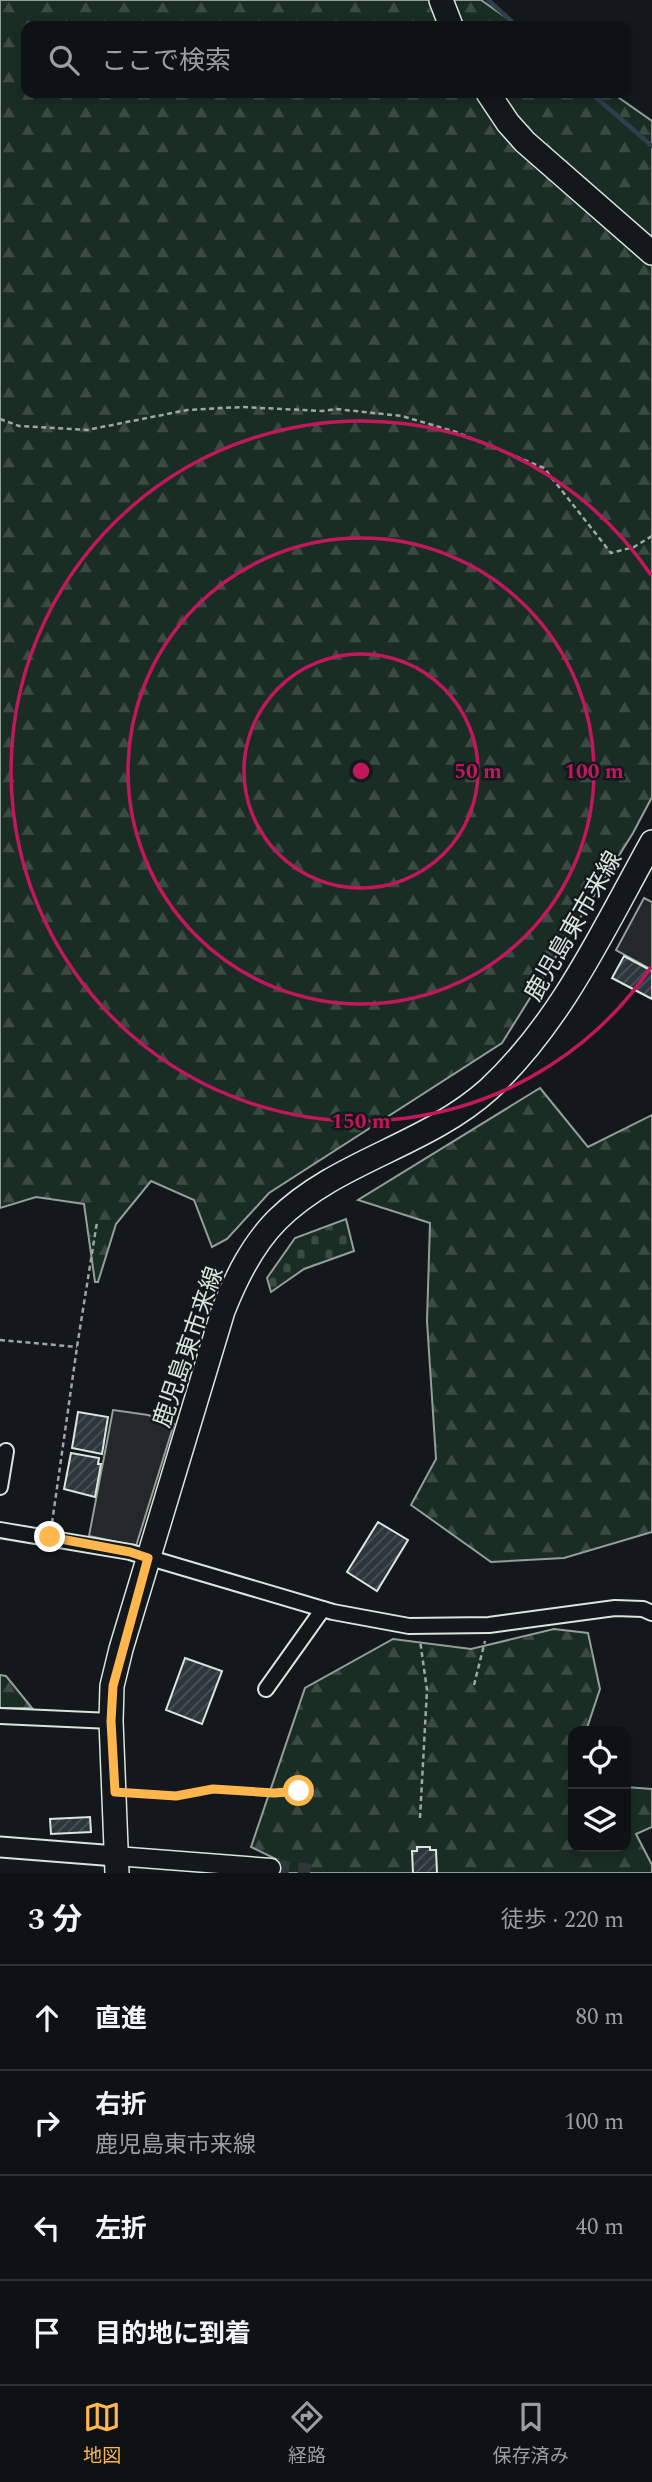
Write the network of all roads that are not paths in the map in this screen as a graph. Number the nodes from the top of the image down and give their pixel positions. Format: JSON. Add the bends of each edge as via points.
{"nodes":[{"id":1,"x":441,"y":0,"type":"edge"},
{"id":2,"x":449,"y":21,"type":"edge"},
{"id":3,"x":491,"y":98,"type":"edge"},
{"id":4,"x":652,"y":253,"type":"edge"},
{"id":5,"x":652,"y":842,"type":"edge"},
{"id":6,"x":6,"y":1451,"type":"dead end"},
{"id":7,"x":0,"y":1487,"type":"edge"},
{"id":8,"x":0,"y":1530,"type":"edge"},
{"id":9,"x":148,"y":1558,"type":"junction"},
{"id":10,"x":323,"y":1609,"type":"junction"},
{"id":11,"x":652,"y":1613,"type":"edge"},
{"id":12,"x":266,"y":1689,"type":"dead end"},
{"id":13,"x":0,"y":1716,"type":"edge"},
{"id":14,"x":111,"y":1721,"type":"junction"},
{"id":15,"x":0,"y":1847,"type":"edge"},
{"id":16,"x":117,"y":1864,"type":"edge"},
{"id":17,"x":271,"y":1868,"type":"dead end"}],
"edges":[{"from":1,"to":2,"type":"main road"},
{"from":3,"to":4,"type":"main road","via":[[525,142]]},
{"from":5,"to":9,"type":"main road","name":"鹿児島東市来線","via":[[568,993],[516,1062],[455,1116],[300,1200],[253,1250],[223,1311]]},
{"from":6,"to":7,"type":"street"},
{"from":8,"to":9,"type":"street"},
{"from":9,"to":10,"type":"street"},
{"from":9,"to":14,"type":"main road","name":"鹿児島東市来線","via":[[113,1686]]},
{"from":10,"to":11,"type":"street","via":[[409,1626],[489,1625],[615,1608]]},
{"from":10,"to":12,"type":"street"},
{"from":13,"to":14,"type":"street"},
{"from":14,"to":16,"type":"main road","name":"鹿児島東市来線"},
{"from":15,"to":16,"type":"main road"},
{"from":16,"to":17,"type":"street"}]}
